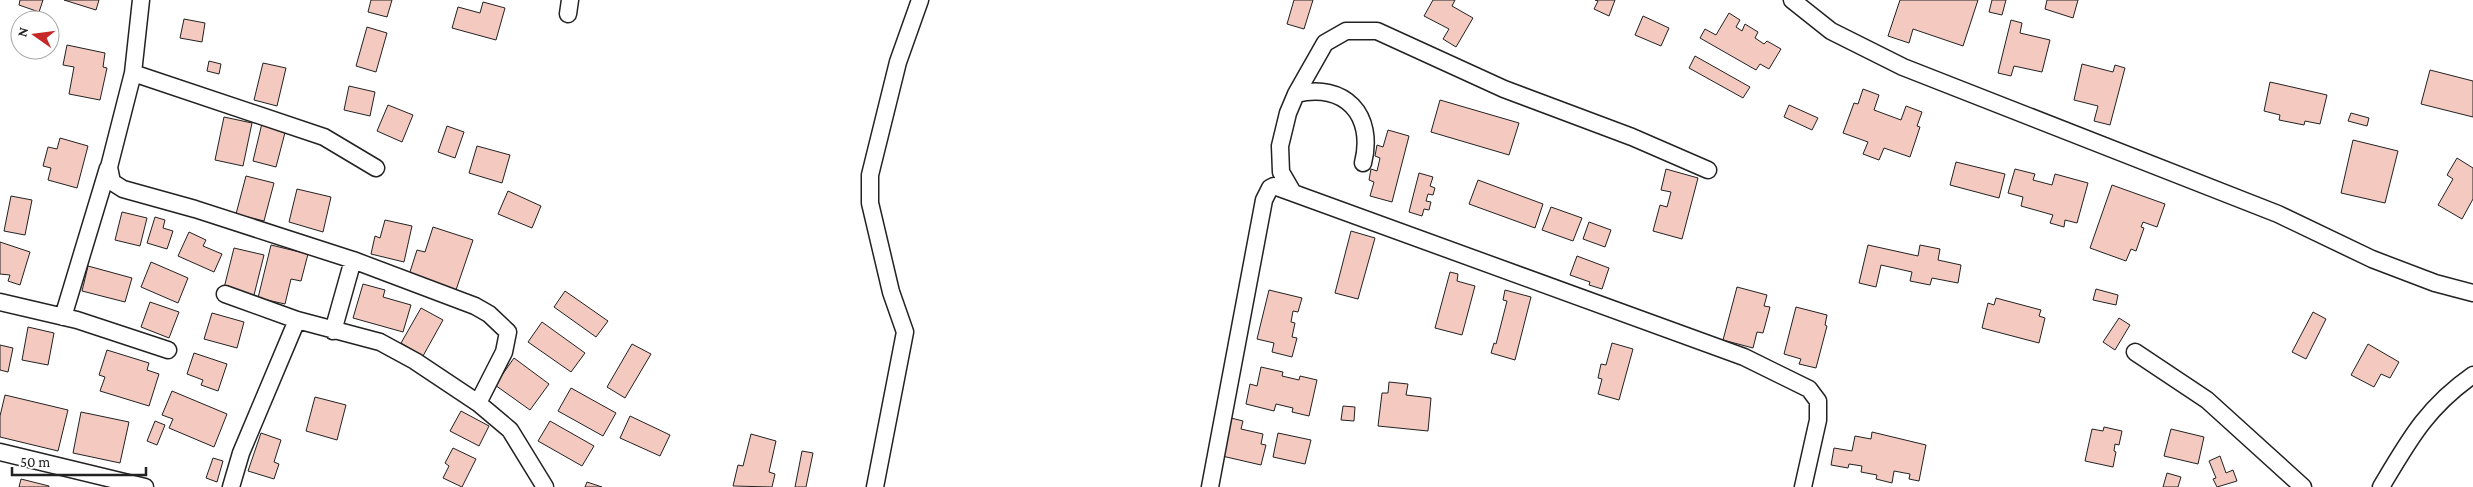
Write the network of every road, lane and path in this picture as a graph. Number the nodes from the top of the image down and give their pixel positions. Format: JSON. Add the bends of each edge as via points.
{"nodes":[{"id":1,"x":141,"y":0,"type":"edge"},
{"id":2,"x":920,"y":0,"type":"edge"},
{"id":3,"x":1792,"y":0,"type":"edge"},
{"id":4,"x":132,"y":73,"type":"junction"},
{"id":5,"x":1296,"y":94,"type":"junction"},
{"id":6,"x":1363,"y":163,"type":"dead end"},
{"id":7,"x":109,"y":167,"type":"junction"},
{"id":8,"x":376,"y":168,"type":"dead end"},
{"id":9,"x":1708,"y":170,"type":"dead end"},
{"id":10,"x":1292,"y":191,"type":"junction"},
{"id":11,"x":353,"y":260,"type":"junction"},
{"id":12,"x":2473,"y":293,"type":"edge"},
{"id":13,"x":224,"y":294,"type":"dead end"},
{"id":14,"x":0,"y":302,"type":"edge"},
{"id":15,"x":63,"y":317,"type":"junction"},
{"id":16,"x":297,"y":320,"type":"junction"},
{"id":17,"x":333,"y":331,"type":"junction"},
{"id":18,"x":168,"y":350,"type":"dead end"},
{"id":19,"x":2135,"y":352,"type":"dead end"},
{"id":20,"x":2473,"y":375,"type":"edge"},
{"id":21,"x":478,"y":403,"type":"junction"},
{"id":22,"x":0,"y":452,"type":"edge"},
{"id":23,"x":145,"y":487,"type":"edge"},
{"id":24,"x":230,"y":487,"type":"edge"},
{"id":25,"x":545,"y":487,"type":"edge"},
{"id":26,"x":875,"y":487,"type":"edge"},
{"id":27,"x":1210,"y":487,"type":"edge"},
{"id":28,"x":1803,"y":487,"type":"edge"},
{"id":29,"x":2303,"y":487,"type":"edge"},
{"id":30,"x":2381,"y":487,"type":"edge"}],
"edges":[{"from":1,"to":4,"type":"street"},
{"from":2,"to":26,"type":"street","via":[[898,62],[870,175],[870,203],[890,292],[905,332]]},
{"from":3,"to":12,"type":"street","via":[[1831,31],[1903,67],[2278,214],[2372,259],[2435,283]]},
{"from":4,"to":7,"type":"street"},
{"from":4,"to":8,"type":"street","via":[[324,137]]},
{"from":5,"to":6,"type":"street","via":[[1313,90],[1330,92],[1346,100],[1358,112],[1365,128],[1367,146]]},
{"from":5,"to":9,"type":"street","via":[[1325,44],[1346,31],[1377,32],[1504,89],[1632,137]]},
{"from":5,"to":10,"type":"street","via":[[1280,146],[1280,172]]},
{"from":7,"to":11,"type":"street","via":[[112,182],[123,190],[195,209]]},
{"from":7,"to":15,"type":"street"},
{"from":10,"to":27,"type":"street","via":[[1274,186],[1264,200]]},
{"from":10,"to":28,"type":"street","via":[[1744,357],[1810,389],[1818,401],[1818,420]]},
{"from":11,"to":17,"type":"street"},
{"from":11,"to":21,"type":"street","via":[[475,306],[508,332],[504,352]]},
{"from":13,"to":16,"type":"street"},
{"from":14,"to":15,"type":"street"},
{"from":15,"to":18,"type":"street"},
{"from":16,"to":17,"type":"street"},
{"from":16,"to":24,"type":"street"},
{"from":17,"to":21,"type":"street","via":[[380,342]]},
{"from":19,"to":29,"type":"street","via":[[2237,424]]},
{"from":20,"to":30,"type":"street","via":[[2433,407],[2411,435]]},
{"from":21,"to":25,"type":"street","via":[[510,430]]},
{"from":22,"to":23,"type":"street"}]}
